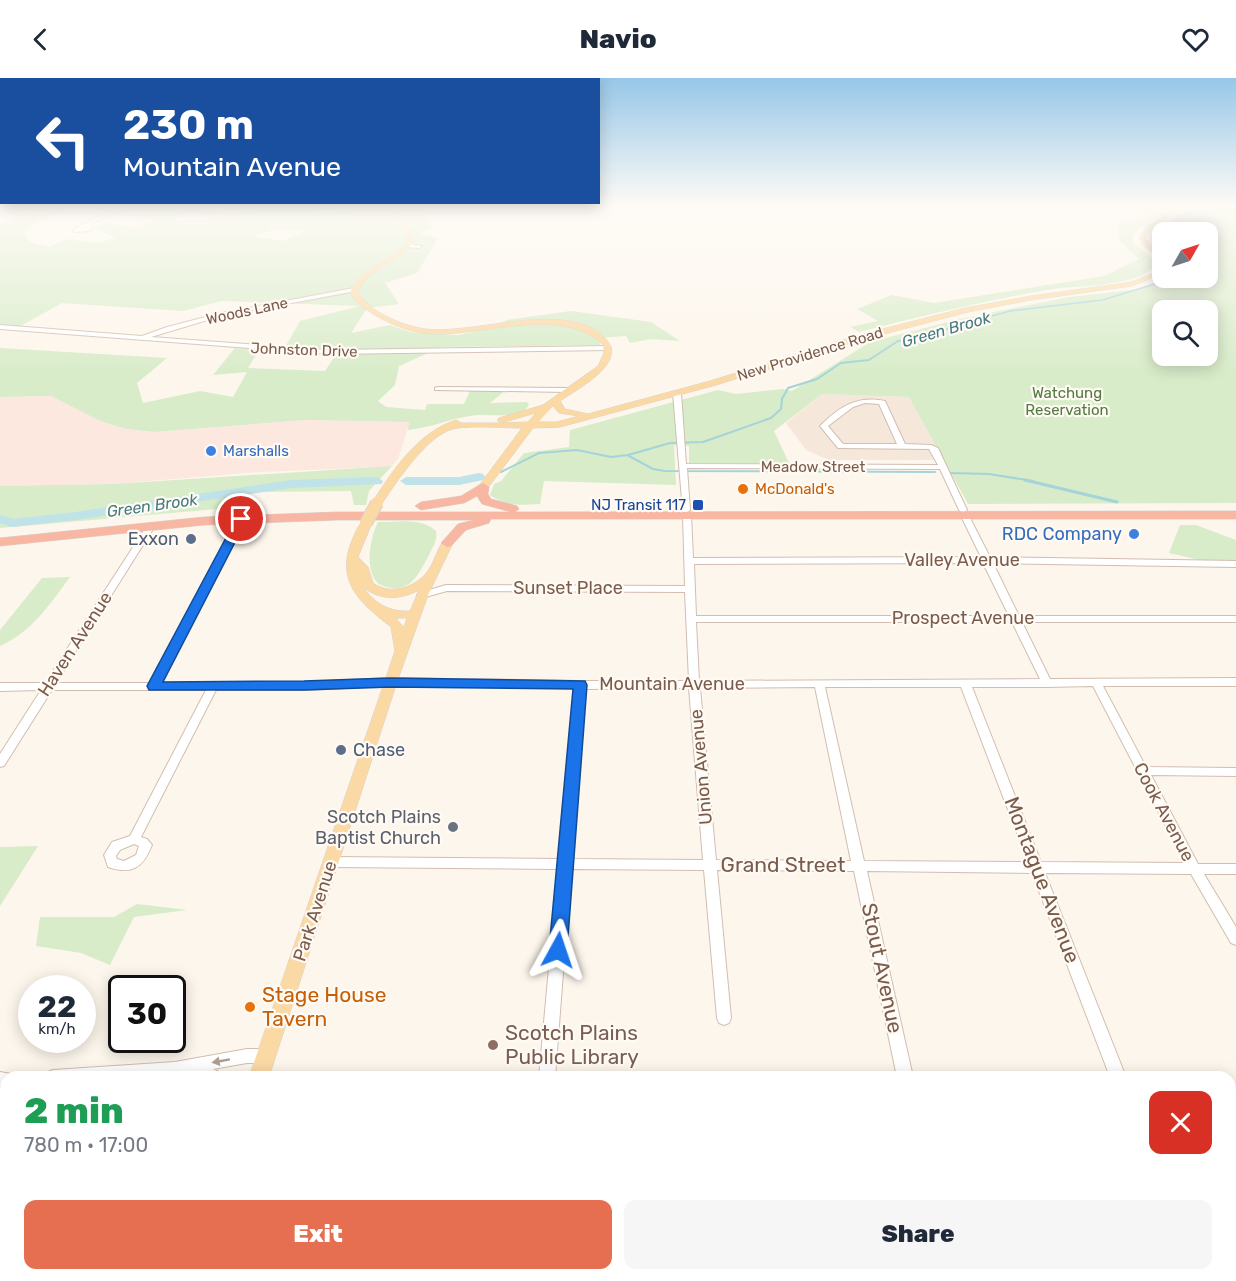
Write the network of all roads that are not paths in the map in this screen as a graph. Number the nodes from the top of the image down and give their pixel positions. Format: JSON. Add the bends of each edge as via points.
{"nodes":[{"id":1,"x":386,"y":263,"type":"edge"},
{"id":2,"x":1152,"y":276,"type":"edge"},
{"id":3,"x":354,"y":290,"type":"junction"},
{"id":4,"x":0,"y":327,"type":"edge"},
{"id":5,"x":142,"y":338,"type":"junction"},
{"id":6,"x":608,"y":348,"type":"junction"},
{"id":7,"x":437,"y":389,"type":"dead end"},
{"id":8,"x":567,"y":390,"type":"junction"},
{"id":9,"x":676,"y":393,"type":"junction"},
{"id":10,"x":550,"y":403,"type":"junction"},
{"id":11,"x":599,"y":413,"type":"junction"},
{"id":12,"x":584,"y":414,"type":"junction"},
{"id":13,"x":502,"y":420,"type":"junction"},
{"id":14,"x":532,"y":423,"type":"junction"},
{"id":15,"x":488,"y":425,"type":"junction"},
{"id":16,"x":557,"y":425,"type":"junction"},
{"id":17,"x":450,"y":426,"type":"junction"},
{"id":18,"x":516,"y":442,"type":"junction"},
{"id":19,"x":902,"y":446,"type":"junction"},
{"id":20,"x":943,"y":467,"type":"junction"},
{"id":21,"x":683,"y":470,"type":"junction"},
{"id":22,"x":485,"y":483,"type":"junction"},
{"id":23,"x":1236,"y":510,"type":"edge"},
{"id":24,"x":407,"y":512,"type":"junction"},
{"id":25,"x":515,"y":513,"type":"junction"},
{"id":26,"x":686,"y":513,"type":"junction"},
{"id":27,"x":964,"y":513,"type":"junction"},
{"id":28,"x":1236,"y":515,"type":"edge"},
{"id":29,"x":241,"y":519,"type":"junction"},
{"id":30,"x":151,"y":526,"type":"junction"},
{"id":31,"x":0,"y":535,"type":"edge"},
{"id":32,"x":0,"y":542,"type":"edge"},
{"id":33,"x":447,"y":543,"type":"junction"},
{"id":34,"x":352,"y":558,"type":"junction"},
{"id":35,"x":986,"y":560,"type":"junction"},
{"id":36,"x":688,"y":561,"type":"junction"},
{"id":37,"x":1236,"y":564,"type":"edge"},
{"id":38,"x":433,"y":573,"type":"junction"},
{"id":39,"x":446,"y":588,"type":"junction"},
{"id":40,"x":690,"y":589,"type":"junction"},
{"id":41,"x":422,"y":595,"type":"junction"},
{"id":42,"x":368,"y":601,"type":"junction"},
{"id":43,"x":380,"y":612,"type":"junction"},
{"id":44,"x":415,"y":614,"type":"junction"},
{"id":45,"x":1015,"y":618,"type":"junction"},
{"id":46,"x":691,"y":619,"type":"junction"},
{"id":47,"x":1236,"y":619,"type":"edge"},
{"id":48,"x":402,"y":652,"type":"junction"},
{"id":49,"x":390,"y":682,"type":"junction"},
{"id":50,"x":1096,"y":682,"type":"junction"},
{"id":51,"x":1236,"y":682,"type":"edge"},
{"id":52,"x":819,"y":683,"type":"junction"},
{"id":53,"x":965,"y":683,"type":"junction"},
{"id":54,"x":1047,"y":683,"type":"junction"},
{"id":55,"x":694,"y":684,"type":"junction"},
{"id":56,"x":580,"y":685,"type":"junction"},
{"id":57,"x":154,"y":686,"type":"junction"},
{"id":58,"x":213,"y":686,"type":"junction"},
{"id":59,"x":0,"y":687,"type":"edge"},
{"id":60,"x":47,"y":687,"type":"junction"},
{"id":61,"x":0,"y":763,"type":"edge"},
{"id":62,"x":1143,"y":771,"type":"junction"},
{"id":63,"x":1236,"y":772,"type":"edge"},
{"id":64,"x":134,"y":839,"type":"dead end"},
{"id":65,"x":331,"y":862,"type":"junction"},
{"id":66,"x":565,"y":864,"type":"junction"},
{"id":67,"x":710,"y":865,"type":"junction"},
{"id":68,"x":861,"y":866,"type":"junction"},
{"id":69,"x":1036,"y":867,"type":"junction"},
{"id":70,"x":1194,"y":868,"type":"junction"},
{"id":71,"x":1236,"y":869,"type":"edge"},
{"id":72,"x":1236,"y":939,"type":"edge"},
{"id":73,"x":724,"y":1018,"type":"dead end"},
{"id":74,"x":267,"y":1056,"type":"junction"},
{"id":75,"x":176,"y":1069,"type":"junction"},
{"id":76,"x":149,"y":1071,"type":"edge"},
{"id":77,"x":186,"y":1071,"type":"edge"},
{"id":78,"x":261,"y":1071,"type":"edge"},
{"id":79,"x":548,"y":1071,"type":"edge"},
{"id":80,"x":904,"y":1071,"type":"edge"},
{"id":81,"x":1116,"y":1071,"type":"edge"}],
"edges":[{"from":1,"to":3,"type":"main road","via":[[362,277]]},
{"from":2,"to":9,"type":"main road","name":"New Providence Road","via":[[1132,284],[969,310]]},
{"from":3,"to":5,"type":"street","name":"Woods Lane","via":[[262,306]]},
{"from":3,"to":6,"type":"main road","via":[[366,307],[416,330],[453,332],[517,322],[555,324],[593,331]]},
{"from":4,"to":5,"type":"street","name":"Johnston Drive"},
{"from":5,"to":6,"type":"street","name":"Johnston Drive","via":[[328,352]]},
{"from":6,"to":8,"type":"main road","via":[[602,367]]},
{"from":7,"to":8,"type":"street"},
{"from":8,"to":10,"type":"main road"},
{"from":9,"to":11,"type":"main road","name":"New Providence Road"},
{"from":9,"to":21,"type":"street","name":"Union Avenue"},
{"from":10,"to":12,"type":"main road","via":[[562,411]]},
{"from":10,"to":13,"type":"main road"},
{"from":10,"to":14,"type":"main road"},
{"from":11,"to":12,"type":"main road","name":"New Providence Road"},
{"from":11,"to":16,"type":"main road","name":"New Providence Road"},
{"from":12,"to":14,"type":"main road","name":"New Providence Road"},
{"from":13,"to":14,"type":"main road","name":"New Providence Road"},
{"from":13,"to":17,"type":"main road","name":"New Providence Road","via":[[467,421]]},
{"from":14,"to":15,"type":"main road","name":"New Providence Road"},
{"from":14,"to":16,"type":"main road","name":"New Providence Road"},
{"from":14,"to":18,"type":"main road"},
{"from":15,"to":17,"type":"main road","name":"New Providence Road"},
{"from":15,"to":18,"type":"main road"},
{"from":16,"to":18,"type":"main road"},
{"from":17,"to":34,"type":"main road","name":"New Providence Road","bridge":true,"via":[[422,445],[399,471],[366,522]]},
{"from":18,"to":22,"type":"main road"},
{"from":19,"to":19,"type":"street","via":[[882,403],[856,401],[824,426],[841,446]]},
{"from":19,"to":20,"type":"street","via":[[916,445],[937,455]]},
{"from":20,"to":21,"type":"street","name":"Meadow Street"},
{"from":20,"to":27,"type":"street"},
{"from":21,"to":26,"type":"street","name":"Union Avenue"},
{"from":22,"to":24,"type":"highway","via":[[461,500]]},
{"from":22,"to":25,"type":"highway","via":[[482,494],[486,501]]},
{"from":23,"to":27,"type":"highway"},
{"from":24,"to":25,"type":"highway"},
{"from":24,"to":29,"type":"highway"},
{"from":24,"to":31,"type":"highway","via":[[247,513]]},
{"from":24,"to":33,"type":"highway","via":[[438,522],[445,530]]},
{"from":25,"to":26,"type":"highway"},
{"from":25,"to":33,"type":"highway","via":[[467,525]]},
{"from":26,"to":27,"type":"highway"},
{"from":26,"to":36,"type":"street","name":"Union Avenue"},
{"from":27,"to":28,"type":"highway"},
{"from":27,"to":35,"type":"street"},
{"from":29,"to":30,"type":"highway"},
{"from":29,"to":57,"type":"street"},
{"from":30,"to":32,"type":"highway"},
{"from":30,"to":60,"type":"street","name":"Haven Avenue"},
{"from":33,"to":38,"type":"main road","name":"Park Avenue"},
{"from":34,"to":38,"type":"main road","via":[[362,567],[368,585],[382,593],[408,591]]},
{"from":34,"to":42,"type":"main road","via":[[354,584]]},
{"from":35,"to":36,"type":"street","name":"Valley Avenue"},
{"from":35,"to":37,"type":"street","name":"Valley Avenue"},
{"from":35,"to":45,"type":"street"},
{"from":36,"to":40,"type":"street","name":"Union Avenue"},
{"from":38,"to":39,"type":"street","via":[[436,584]]},
{"from":38,"to":41,"type":"main road","name":"Park Avenue"},
{"from":39,"to":40,"type":"street","name":"Sunset Place"},
{"from":39,"to":41,"type":"street","name":"Sunset Place"},
{"from":40,"to":46,"type":"street","name":"Union Avenue"},
{"from":41,"to":44,"type":"main road","name":"Park Avenue"},
{"from":42,"to":43,"type":"main road"},
{"from":42,"to":44,"type":"main road","via":[[400,606]]},
{"from":43,"to":44,"type":"main road"},
{"from":43,"to":48,"type":"main road","via":[[397,625]]},
{"from":44,"to":48,"type":"main road","name":"Park Avenue"},
{"from":45,"to":46,"type":"street","name":"Prospect Avenue"},
{"from":45,"to":47,"type":"street","name":"Prospect Avenue"},
{"from":45,"to":54,"type":"street"},
{"from":46,"to":55,"type":"street","name":"Union Avenue"},
{"from":48,"to":49,"type":"main road","name":"Park Avenue"},
{"from":49,"to":56,"type":"street","name":"Mountain Avenue"},
{"from":49,"to":58,"type":"street","name":"Mountain Avenue"},
{"from":49,"to":65,"type":"main road","name":"Park Avenue"},
{"from":50,"to":51,"type":"street","name":"Mountain Avenue"},
{"from":50,"to":54,"type":"street","name":"Mountain Avenue"},
{"from":50,"to":62,"type":"street","name":"Cook Avenue"},
{"from":52,"to":53,"type":"street","name":"Mountain Avenue"},
{"from":52,"to":55,"type":"street","name":"Mountain Avenue"},
{"from":52,"to":68,"type":"street","name":"Stout Avenue"},
{"from":53,"to":54,"type":"street","name":"Mountain Avenue"},
{"from":53,"to":69,"type":"street","name":"Montague Avenue"},
{"from":55,"to":56,"type":"street","name":"Mountain Avenue"},
{"from":55,"to":67,"type":"street","name":"Union Avenue"},
{"from":56,"to":66,"type":"street"},
{"from":57,"to":58,"type":"street","name":"Mountain Avenue"},
{"from":57,"to":60,"type":"street","name":"Mountain Avenue"},
{"from":58,"to":64,"type":"street"},
{"from":59,"to":60,"type":"street","name":"Mountain Avenue"},
{"from":60,"to":61,"type":"street","name":"Haven Avenue"},
{"from":62,"to":63,"type":"street"},
{"from":62,"to":70,"type":"street","name":"Cook Avenue"},
{"from":65,"to":66,"type":"street","name":"Grand Street"},
{"from":65,"to":74,"type":"main road","name":"Park Avenue"},
{"from":66,"to":67,"type":"street","name":"Grand Street"},
{"from":66,"to":79,"type":"street"},
{"from":67,"to":68,"type":"street","name":"Grand Street"},
{"from":67,"to":73,"type":"street","name":"Union Avenue"},
{"from":68,"to":69,"type":"street","name":"Grand Street"},
{"from":68,"to":80,"type":"street","name":"Stout Avenue"},
{"from":69,"to":70,"type":"street","name":"Grand Street"},
{"from":69,"to":81,"type":"street","name":"Montague Avenue"},
{"from":70,"to":71,"type":"street","name":"Grand Street"},
{"from":70,"to":72,"type":"street","name":"Cook Avenue"},
{"from":74,"to":75,"type":"street","one_way":true},
{"from":74,"to":78,"type":"main road","name":"Park Avenue"},
{"from":75,"to":76,"type":"street"},
{"from":75,"to":77,"type":"street"}]}
